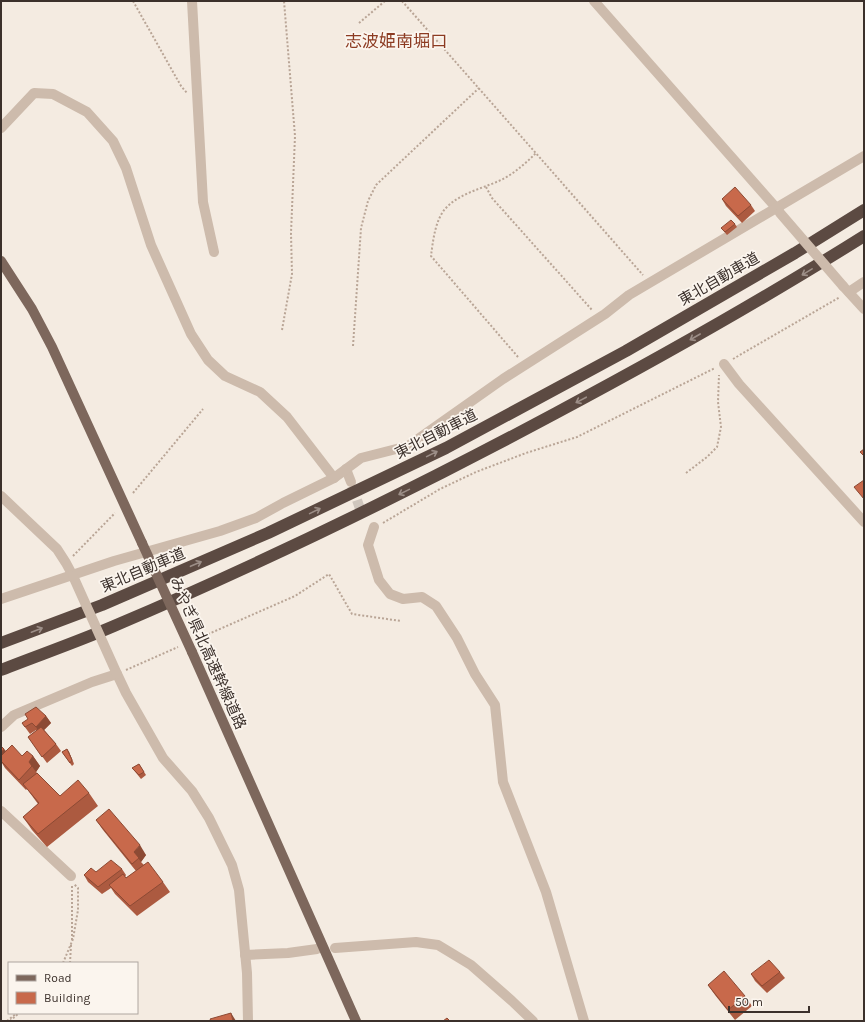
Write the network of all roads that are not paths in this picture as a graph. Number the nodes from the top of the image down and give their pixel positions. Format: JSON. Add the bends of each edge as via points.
{"nodes":[{"id":1,"x":192,"y":1,"type":"edge"},
{"id":2,"x":594,"y":1,"type":"edge"},
{"id":3,"x":1,"y":128,"type":"edge"},
{"id":4,"x":864,"y":156,"type":"edge"},
{"id":5,"x":778,"y":210,"type":"junction"},
{"id":6,"x":864,"y":210,"type":"edge"},
{"id":7,"x":864,"y":236,"type":"edge"},
{"id":8,"x":214,"y":252,"type":"dead end"},
{"id":9,"x":1,"y":261,"type":"edge"},
{"id":10,"x":864,"y":282,"type":"edge"},
{"id":11,"x":846,"y":289,"type":"junction"},
{"id":12,"x":864,"y":309,"type":"edge"},
{"id":13,"x":724,"y":364,"type":"road end"},
{"id":14,"x":346,"y":468,"type":"junction"},
{"id":15,"x":334,"y":478,"type":"junction"},
{"id":16,"x":351,"y":482,"type":"tunnel mouth"},
{"id":17,"x":1,"y":496,"type":"edge"},
{"id":18,"x":864,"y":522,"type":"edge"},
{"id":19,"x":374,"y":527,"type":"road end"},
{"id":20,"x":73,"y":576,"type":"junction"},
{"id":21,"x":1,"y":599,"type":"edge"},
{"id":22,"x":1,"y":644,"type":"edge"},
{"id":23,"x":1,"y":670,"type":"edge"},
{"id":24,"x":117,"y":674,"type":"junction"},
{"id":25,"x":1,"y":727,"type":"edge"},
{"id":26,"x":1,"y":811,"type":"edge"},
{"id":27,"x":72,"y":879,"type":"road end"},
{"id":28,"x":335,"y":948,"type":"dead end"},
{"id":29,"x":317,"y":949,"type":"dead end"},
{"id":30,"x":245,"y":955,"type":"junction"},
{"id":31,"x":248,"y":1021,"type":"edge"},
{"id":32,"x":356,"y":1021,"type":"edge"},
{"id":33,"x":533,"y":1021,"type":"edge"},
{"id":34,"x":584,"y":1021,"type":"edge"}],
"edges":[{"from":1,"to":8,"type":"street","via":[[203,202]]},
{"from":2,"to":5,"type":"street"},
{"from":3,"to":15,"type":"street","via":[[34,93],[53,94],[87,112],[113,142],[126,168],[151,245],[191,334],[208,360],[225,376],[260,392],[287,417]]},
{"from":4,"to":5,"type":"street"},
{"from":5,"to":11,"type":"street","bridge":true},
{"from":5,"to":14,"type":"street","via":[[629,295],[600,318],[503,379],[408,446],[361,458]]},
{"from":22,"to":6,"type":"highway","name":"東北自動車道","one_way":true,"via":[[102,605],[268,533],[446,448],[626,351]]},
{"from":7,"to":23,"type":"highway","one_way":true,"via":[[644,366],[460,465],[264,560],[112,627]]},
{"from":9,"to":32,"type":"main road","name":"みやぎ県北高速幹線道路","bridge":true,"via":[[32,309],[52,347],[191,647]]},
{"from":10,"to":11,"type":"street"},
{"from":11,"to":12,"type":"street"},
{"from":13,"to":18,"type":"street","via":[[739,384]]},
{"from":14,"to":15,"type":"street"},
{"from":14,"to":16,"type":"street"},
{"from":15,"to":20,"type":"street","via":[[256,518]]},
{"from":17,"to":20,"type":"street","via":[[57,549]]},
{"from":19,"to":34,"type":"street","via":[[368,545],[379,580],[390,594],[403,599],[422,597],[436,606],[495,705],[503,782],[546,892]]},
{"from":20,"to":21,"type":"street"},
{"from":20,"to":24,"type":"street","bridge":true},
{"from":24,"to":25,"type":"street","via":[[14,715]]},
{"from":24,"to":30,"type":"street","via":[[162,758],[192,791],[209,818],[232,865],[239,890]]},
{"from":26,"to":27,"type":"street"},
{"from":28,"to":33,"type":"street","via":[[416,942],[438,945],[471,965]]},
{"from":29,"to":30,"type":"street"},
{"from":30,"to":31,"type":"street"}]}
